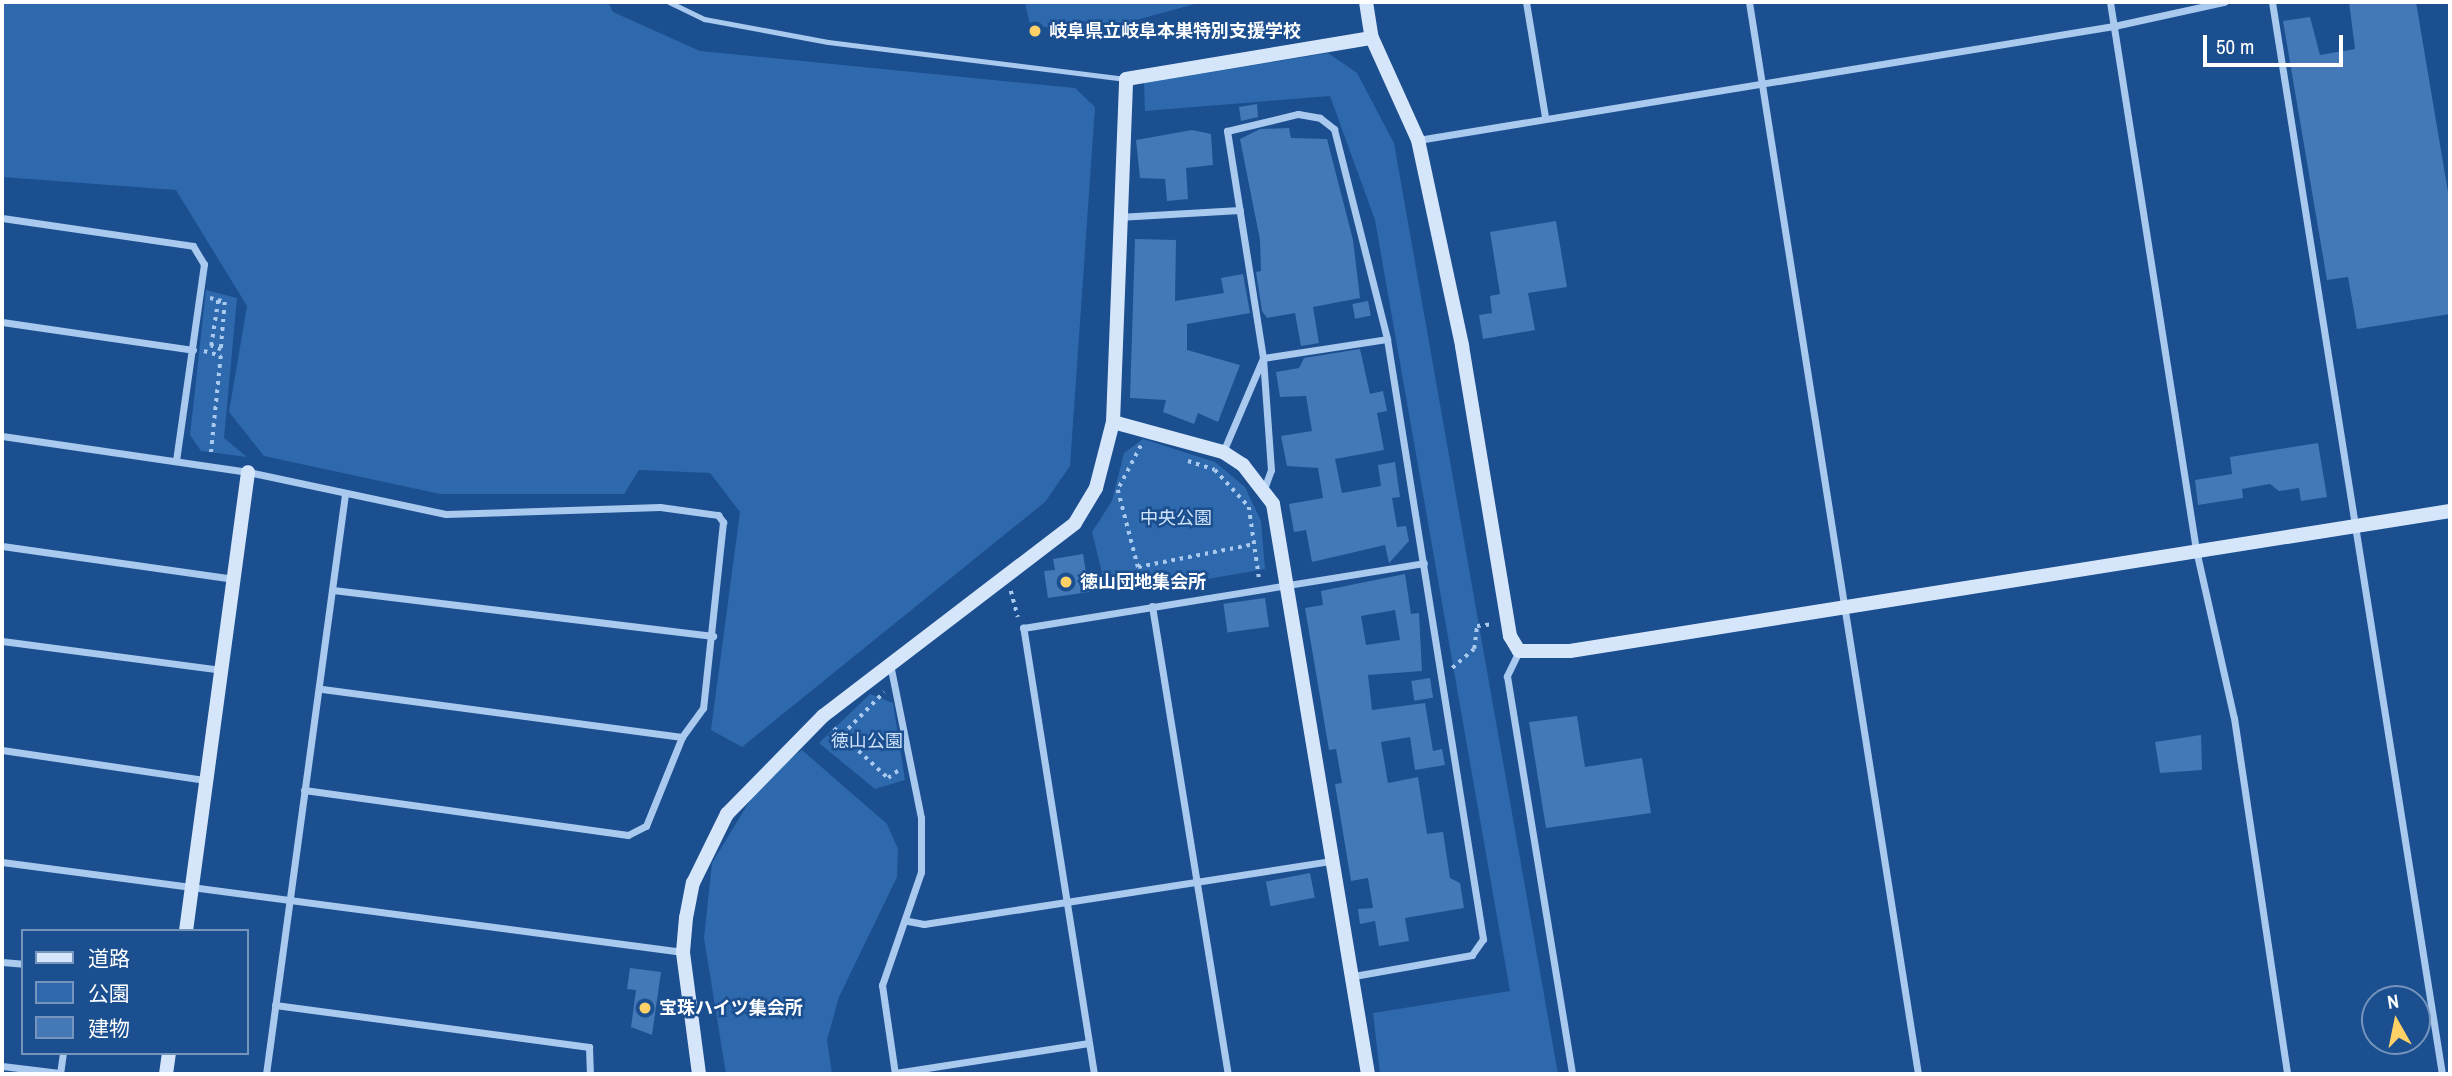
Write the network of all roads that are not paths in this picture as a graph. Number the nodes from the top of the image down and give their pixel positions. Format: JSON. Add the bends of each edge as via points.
{"nodes":[{"id":1,"x":669,"y":2,"type":"edge"},
{"id":2,"x":1366,"y":2,"type":"edge"},
{"id":3,"x":1526,"y":2,"type":"edge"},
{"id":4,"x":1749,"y":2,"type":"edge"},
{"id":5,"x":2110,"y":2,"type":"edge"},
{"id":6,"x":2224,"y":2,"type":"edge"},
{"id":7,"x":2272,"y":2,"type":"edge"},
{"id":8,"x":2114,"y":26,"type":"junction"},
{"id":9,"x":1373,"y":38,"type":"junction"},
{"id":10,"x":1125,"y":79,"type":"junction"},
{"id":11,"x":1762,"y":82,"type":"junction"},
{"id":12,"x":1545,"y":117,"type":"junction"},
{"id":13,"x":1418,"y":140,"type":"junction"},
{"id":14,"x":1240,"y":209,"type":"junction"},
{"id":15,"x":1118,"y":217,"type":"junction"},
{"id":16,"x":2,"y":218,"type":"edge"},
{"id":17,"x":2,"y":322,"type":"edge"},
{"id":18,"x":1387,"y":339,"type":"junction"},
{"id":19,"x":193,"y":350,"type":"junction"},
{"id":20,"x":1263,"y":358,"type":"junction"},
{"id":21,"x":1114,"y":422,"type":"junction"},
{"id":22,"x":2,"y":436,"type":"edge"},
{"id":23,"x":1223,"y":453,"type":"junction"},
{"id":24,"x":176,"y":461,"type":"junction"},
{"id":25,"x":248,"y":472,"type":"junction"},
{"id":26,"x":1264,"y":489,"type":"junction"},
{"id":27,"x":345,"y":494,"type":"junction"},
{"id":28,"x":2450,"y":511,"type":"edge"},
{"id":29,"x":2356,"y":526,"type":"junction"},
{"id":30,"x":2,"y":546,"type":"edge"},
{"id":31,"x":2196,"y":550,"type":"junction"},
{"id":32,"x":1424,"y":563,"type":"junction"},
{"id":33,"x":234,"y":579,"type":"junction"},
{"id":34,"x":1287,"y":581,"type":"junction"},
{"id":35,"x":333,"y":590,"type":"junction"},
{"id":36,"x":1152,"y":606,"type":"junction"},
{"id":37,"x":1843,"y":608,"type":"junction"},
{"id":38,"x":713,"y":636,"type":"junction"},
{"id":39,"x":2,"y":641,"type":"edge"},
{"id":40,"x":1519,"y":651,"type":"junction"},
{"id":41,"x":890,"y":664,"type":"junction"},
{"id":42,"x":221,"y":670,"type":"junction"},
{"id":43,"x":320,"y":689,"type":"junction"},
{"id":44,"x":682,"y":737,"type":"junction"},
{"id":45,"x":2,"y":750,"type":"edge"},
{"id":46,"x":206,"y":780,"type":"junction"},
{"id":47,"x":304,"y":790,"type":"junction"},
{"id":48,"x":1333,"y":861,"type":"junction"},
{"id":49,"x":2,"y":862,"type":"edge"},
{"id":50,"x":1195,"y":881,"type":"junction"},
{"id":51,"x":192,"y":889,"type":"junction"},
{"id":52,"x":1065,"y":901,"type":"junction"},
{"id":53,"x":288,"y":902,"type":"junction"},
{"id":54,"x":908,"y":921,"type":"junction"},
{"id":55,"x":186,"y":929,"type":"edge"},
{"id":56,"x":683,"y":952,"type":"junction"},
{"id":57,"x":2,"y":962,"type":"edge"},
{"id":58,"x":21,"y":964,"type":"edge"},
{"id":59,"x":1354,"y":976,"type":"junction"},
{"id":60,"x":275,"y":1005,"type":"junction"},
{"id":61,"x":1089,"y":1043,"type":"junction"},
{"id":62,"x":63,"y":1055,"type":"edge"},
{"id":63,"x":169,"y":1055,"type":"edge"},
{"id":64,"x":2,"y":1066,"type":"edge"},
{"id":65,"x":60,"y":1074,"type":"edge"},
{"id":66,"x":166,"y":1074,"type":"edge"},
{"id":67,"x":266,"y":1074,"type":"edge"},
{"id":68,"x":590,"y":1074,"type":"edge"},
{"id":69,"x":699,"y":1074,"type":"edge"},
{"id":70,"x":895,"y":1074,"type":"edge"},
{"id":71,"x":1094,"y":1074,"type":"edge"},
{"id":72,"x":1228,"y":1074,"type":"edge"},
{"id":73,"x":1368,"y":1074,"type":"edge"},
{"id":74,"x":1572,"y":1074,"type":"edge"},
{"id":75,"x":1918,"y":1074,"type":"edge"},
{"id":76,"x":2287,"y":1074,"type":"edge"},
{"id":77,"x":2442,"y":1074,"type":"edge"}],
"edges":[{"from":1,"to":10,"type":"lane","via":[[704,19],[828,42]]},
{"from":2,"to":9,"type":"street"},
{"from":3,"to":12,"type":"street"},
{"from":4,"to":11,"type":"street"},
{"from":5,"to":8,"type":"street"},
{"from":6,"to":8,"type":"street"},
{"from":7,"to":29,"type":"street"},
{"from":8,"to":11,"type":"street"},
{"from":8,"to":31,"type":"street"},
{"from":9,"to":10,"type":"street"},
{"from":9,"to":13,"type":"street"},
{"from":10,"to":15,"type":"street"},
{"from":11,"to":12,"type":"street"},
{"from":11,"to":37,"type":"street"},
{"from":12,"to":13,"type":"street"},
{"from":13,"to":40,"type":"street","via":[[1461,346],[1510,636]]},
{"from":14,"to":15,"type":"street"},
{"from":14,"to":18,"type":"street","via":[[1227,131],[1298,114],[1320,118],[1334,129],[1346,157]]},
{"from":14,"to":20,"type":"street"},
{"from":15,"to":21,"type":"street"},
{"from":16,"to":19,"type":"street","via":[[193,246],[204,264]]},
{"from":17,"to":19,"type":"street"},
{"from":18,"to":20,"type":"street"},
{"from":18,"to":32,"type":"street"},
{"from":19,"to":24,"type":"street"},
{"from":20,"to":23,"type":"street"},
{"from":20,"to":26,"type":"street","via":[[1271,470]]},
{"from":21,"to":23,"type":"street"},
{"from":21,"to":41,"type":"street","via":[[1096,488],[1075,523]]},
{"from":22,"to":24,"type":"street"},
{"from":23,"to":26,"type":"street"},
{"from":24,"to":25,"type":"street"},
{"from":25,"to":27,"type":"street"},
{"from":25,"to":33,"type":"street"},
{"from":26,"to":34,"type":"street","via":[[1273,504]]},
{"from":27,"to":35,"type":"street"},
{"from":27,"to":38,"type":"street","via":[[446,514],[660,507],[718,515],[725,547]]},
{"from":28,"to":29,"type":"street"},
{"from":29,"to":31,"type":"street"},
{"from":29,"to":77,"type":"street"},
{"from":30,"to":33,"type":"street"},
{"from":31,"to":37,"type":"street"},
{"from":31,"to":76,"type":"street","via":[[2234,718]]},
{"from":32,"to":34,"type":"street"},
{"from":32,"to":59,"type":"street","via":[[1483,939],[1472,955]]},
{"from":33,"to":42,"type":"street"},
{"from":34,"to":36,"type":"street"},
{"from":34,"to":48,"type":"street"},
{"from":35,"to":38,"type":"street"},
{"from":35,"to":43,"type":"street"},
{"from":36,"to":50,"type":"street"},
{"from":36,"to":52,"type":"street","via":[[1023,628]]},
{"from":37,"to":40,"type":"street","via":[[1570,651]]},
{"from":37,"to":75,"type":"street"},
{"from":38,"to":44,"type":"street","via":[[703,708]]},
{"from":39,"to":42,"type":"street"},
{"from":40,"to":74,"type":"street","via":[[1507,676]]},
{"from":41,"to":54,"type":"street","via":[[921,818],[921,872]]},
{"from":41,"to":56,"type":"street","via":[[823,716],[727,814],[694,883]]},
{"from":42,"to":46,"type":"street"},
{"from":43,"to":44,"type":"street"},
{"from":43,"to":47,"type":"street"},
{"from":44,"to":47,"type":"street","via":[[646,826],[628,835]]},
{"from":45,"to":46,"type":"street"},
{"from":46,"to":51,"type":"street"},
{"from":47,"to":53,"type":"street"},
{"from":48,"to":50,"type":"street"},
{"from":48,"to":59,"type":"street"},
{"from":49,"to":51,"type":"street"},
{"from":50,"to":52,"type":"street"},
{"from":50,"to":72,"type":"street"},
{"from":51,"to":53,"type":"street"},
{"from":51,"to":55,"type":"street"},
{"from":52,"to":54,"type":"street","via":[[924,924]]},
{"from":52,"to":61,"type":"street"},
{"from":53,"to":56,"type":"street"},
{"from":53,"to":60,"type":"street"},
{"from":54,"to":70,"type":"street","via":[[891,949],[882,985]]},
{"from":56,"to":69,"type":"street"},
{"from":57,"to":58,"type":"street"},
{"from":59,"to":73,"type":"street"},
{"from":60,"to":67,"type":"street"},
{"from":60,"to":68,"type":"street","via":[[589,1047]]},
{"from":61,"to":70,"type":"street"},
{"from":61,"to":71,"type":"street"},
{"from":62,"to":65,"type":"street"},
{"from":63,"to":66,"type":"street"},
{"from":64,"to":65,"type":"street"}]}
